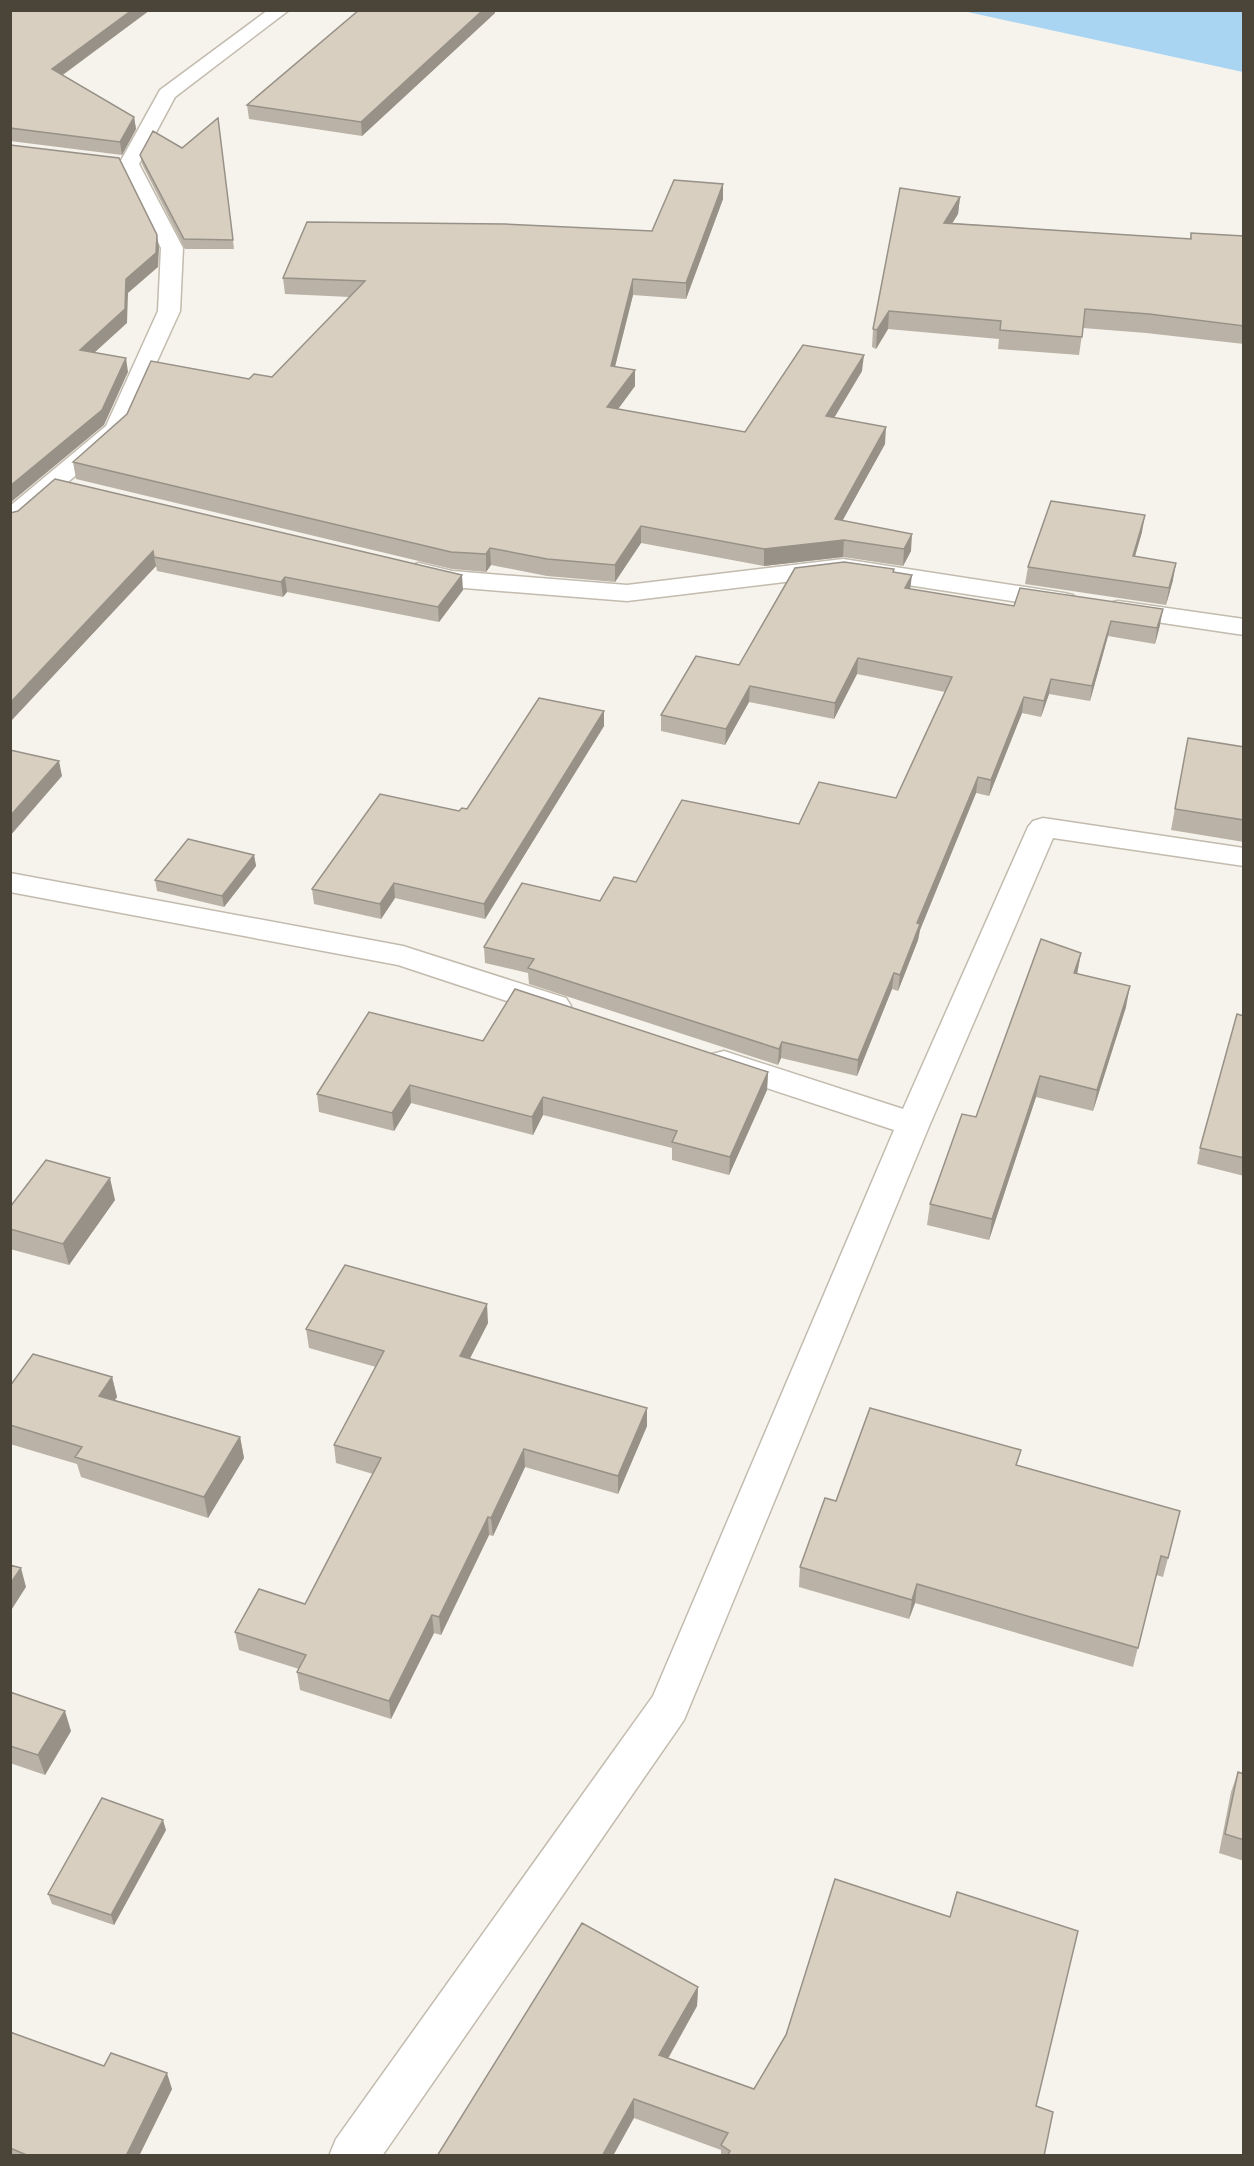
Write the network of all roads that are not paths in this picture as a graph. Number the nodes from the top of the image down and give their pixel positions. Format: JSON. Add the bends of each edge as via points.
{"nodes":[{"id":1,"x":280,"y":10,"type":"edge"},
{"id":2,"x":105,"y":161,"type":"edge"},
{"id":3,"x":129,"y":164,"type":"junction"},
{"id":4,"x":10,"y":519,"type":"edge"},
{"id":5,"x":395,"y":565,"type":"edge"},
{"id":6,"x":1244,"y":627,"type":"edge"},
{"id":7,"x":1244,"y":857,"type":"edge"},
{"id":8,"x":10,"y":882,"type":"edge"},
{"id":9,"x":584,"y":1016,"type":"edge"},
{"id":10,"x":698,"y":1053,"type":"edge"},
{"id":11,"x":913,"y":1124,"type":"junction"},
{"id":12,"x":353,"y":2156,"type":"edge"}],
"edges":[{"from":1,"to":3,"type":"street","via":[[167,94]]},
{"from":2,"to":3,"type":"street"},
{"from":3,"to":4,"type":"street","via":[[172,248],[169,311],[116,429],[65,485]]},
{"from":5,"to":6,"type":"street","via":[[452,579],[627,593],[843,567]]},
{"from":7,"to":11,"type":"street","via":[[1043,827]]},
{"from":8,"to":9,"type":"street","via":[[403,956]]},
{"from":10,"to":11,"type":"street"},
{"from":11,"to":12,"type":"street","via":[[669,1707]]}]}
